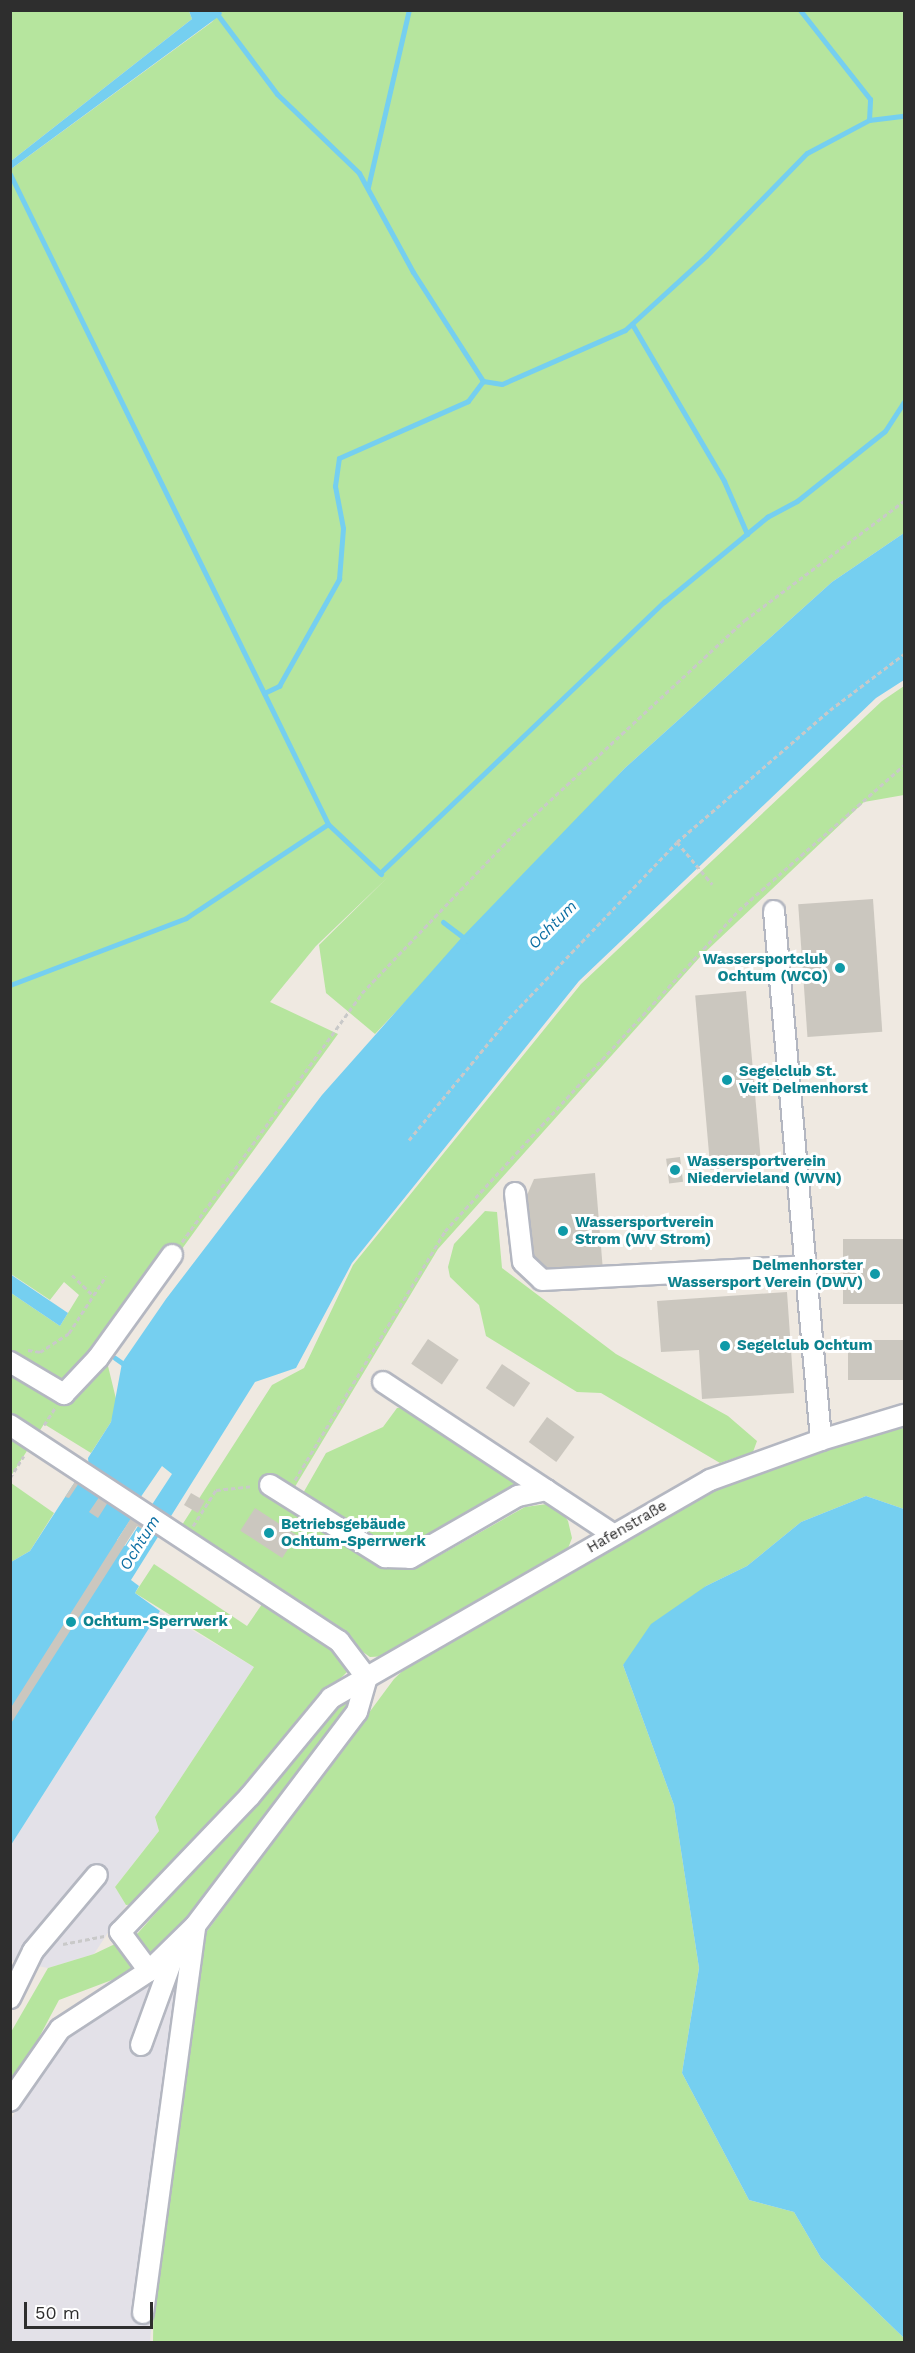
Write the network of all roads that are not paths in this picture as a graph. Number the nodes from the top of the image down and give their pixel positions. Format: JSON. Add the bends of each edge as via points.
{"nodes":[{"id":1,"x":774,"y":911,"type":"dead end"},
{"id":2,"x":515,"y":1193,"type":"dead end"},
{"id":3,"x":172,"y":1256,"type":"road end"},
{"id":4,"x":806,"y":1266,"type":"junction"},
{"id":5,"x":18,"y":1356,"type":"edge"},
{"id":6,"x":383,"y":1382,"type":"dead end"},
{"id":7,"x":904,"y":1415,"type":"edge"},
{"id":8,"x":10,"y":1425,"type":"edge"},
{"id":9,"x":821,"y":1440,"type":"junction"},
{"id":10,"x":270,"y":1485,"type":"road end"},
{"id":11,"x":546,"y":1490,"type":"junction"},
{"id":12,"x":613,"y":1534,"type":"junction"},
{"id":13,"x":367,"y":1678,"type":"junction"},
{"id":14,"x":97,"y":1875,"type":"dead end"},
{"id":15,"x":195,"y":1926,"type":"junction"},
{"id":16,"x":178,"y":1942,"type":"junction"},
{"id":17,"x":148,"y":1971,"type":"junction"},
{"id":18,"x":10,"y":1998,"type":"edge"},
{"id":19,"x":141,"y":2045,"type":"dead end"},
{"id":20,"x":10,"y":2101,"type":"edge"},
{"id":21,"x":143,"y":2313,"type":"dead end"}],
"edges":[{"from":1,"to":4,"type":"street"},
{"from":2,"to":4,"type":"street","via":[[523,1262],[542,1281]]},
{"from":3,"to":5,"type":"street","via":[[98,1358],[64,1394]]},
{"from":4,"to":9,"type":"street"},
{"from":6,"to":11,"type":"street"},
{"from":7,"to":9,"type":"street","name":"Hafenstraße"},
{"from":8,"to":13,"type":"street","via":[[339,1641]]},
{"from":9,"to":12,"type":"street","name":"Hafenstraße","via":[[710,1480]]},
{"from":10,"to":11,"type":"street","via":[[385,1557],[410,1558],[518,1496]]},
{"from":11,"to":12,"type":"street"},
{"from":12,"to":13,"type":"street","name":"Hafenstraße"},
{"from":13,"to":15,"type":"street","via":[[357,1713]]},
{"from":13,"to":17,"type":"street","name":"Hafenstraße","via":[[332,1698],[250,1796],[120,1932]]},
{"from":14,"to":18,"type":"street","via":[[33,1951]]},
{"from":15,"to":16,"type":"street"},
{"from":15,"to":21,"type":"street"},
{"from":16,"to":17,"type":"street"},
{"from":16,"to":19,"type":"street"},
{"from":17,"to":20,"type":"street","via":[[60,2029]]}]}
